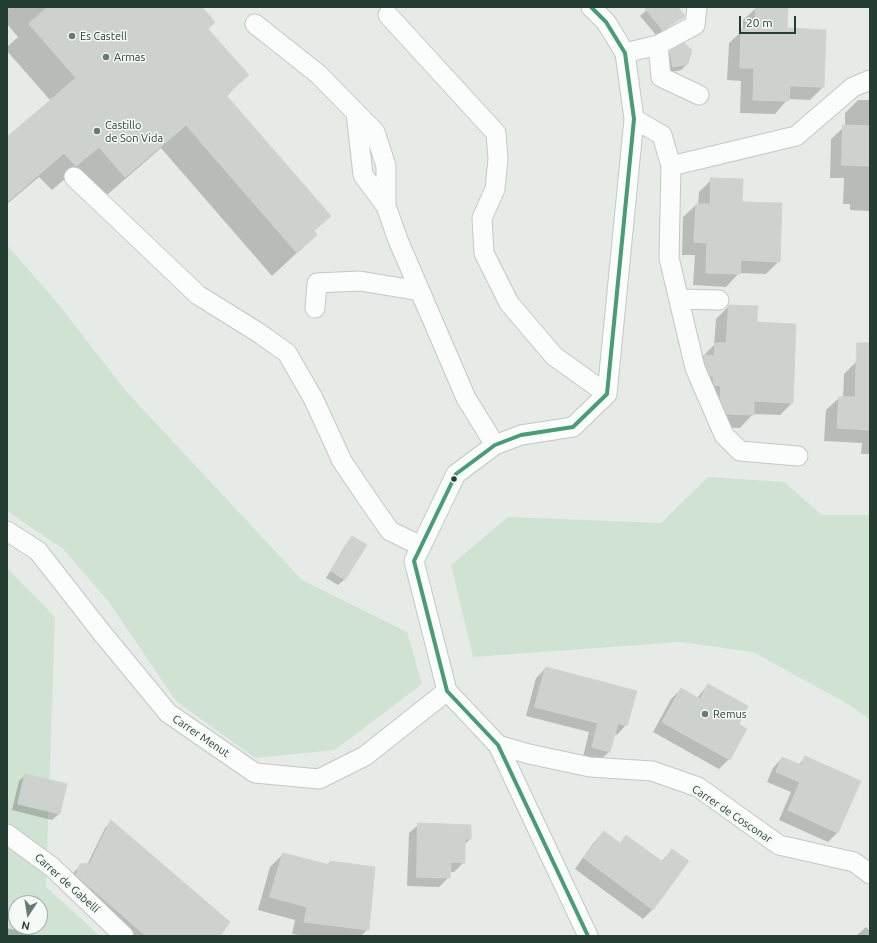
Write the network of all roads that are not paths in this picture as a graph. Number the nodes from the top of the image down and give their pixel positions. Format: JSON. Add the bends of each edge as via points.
{"nodes":[{"id":1,"x":591,"y":7,"type":"edge"},
{"id":2,"x":697,"y":7,"type":"edge"},
{"id":3,"x":388,"y":15,"type":"dead end"},
{"id":4,"x":255,"y":24,"type":"dead end"},
{"id":5,"x":658,"y":45,"type":"junction"},
{"id":6,"x":625,"y":53,"type":"junction"},
{"id":7,"x":870,"y":80,"type":"edge"},
{"id":8,"x":699,"y":95,"type":"dead end"},
{"id":9,"x":634,"y":120,"type":"junction"},
{"id":10,"x":671,"y":166,"type":"junction"},
{"id":11,"x":74,"y":177,"type":"dead end"},
{"id":12,"x":420,"y":291,"type":"junction"},
{"id":13,"x":679,"y":299,"type":"junction"},
{"id":14,"x":719,"y":300,"type":"dead end"},
{"id":15,"x":315,"y":308,"type":"dead end"},
{"id":16,"x":607,"y":394,"type":"junction"},
{"id":17,"x":495,"y":445,"type":"junction"},
{"id":18,"x":798,"y":456,"type":"dead end"},
{"id":19,"x":7,"y":531,"type":"edge"},
{"id":20,"x":421,"y":546,"type":"junction"},
{"id":21,"x":446,"y":691,"type":"junction"},
{"id":22,"x":498,"y":745,"type":"junction"},
{"id":23,"x":7,"y":834,"type":"edge"},
{"id":24,"x":870,"y":874,"type":"edge"},
{"id":25,"x":124,"y":936,"type":"edge"},
{"id":26,"x":588,"y":936,"type":"edge"}],
"edges":[{"from":1,"to":6,"type":"street","via":[[606,22]]},
{"from":2,"to":5,"type":"street","via":[[695,25]]},
{"from":3,"to":16,"type":"street","via":[[496,133],[498,159],[495,189],[482,218],[484,253],[509,303],[554,356]]},
{"from":4,"to":12,"type":"street","via":[[318,74],[356,113],[363,175],[386,206]]},
{"from":5,"to":6,"type":"street"},
{"from":5,"to":8,"type":"street","via":[[661,77]]},
{"from":6,"to":9,"type":"street"},
{"from":7,"to":10,"type":"street","via":[[853,87],[796,136]]},
{"from":9,"to":10,"type":"street","via":[[662,135]]},
{"from":9,"to":16,"type":"street"},
{"from":10,"to":13,"type":"street","via":[[669,258]]},
{"from":11,"to":20,"type":"street","via":[[198,295],[287,353],[313,398],[342,461],[369,501],[390,531]]},
{"from":12,"to":15,"type":"street","via":[[360,281],[317,283]]},
{"from":12,"to":17,"type":"street","via":[[466,398]]},
{"from":13,"to":14,"type":"street"},
{"from":13,"to":18,"type":"street","via":[[695,368],[724,435],[740,451]]},
{"from":16,"to":17,"type":"street","via":[[573,427],[521,435]]},
{"from":17,"to":20,"type":"street","via":[[456,474]]},
{"from":19,"to":21,"type":"street","name":"Carrer Menut","via":[[38,551],[102,634],[168,713],[255,773],[319,779],[365,756]]},
{"from":20,"to":21,"type":"street","via":[[414,561]]},
{"from":21,"to":22,"type":"street"},
{"from":22,"to":24,"type":"street","name":"Carrer de Cosconar","via":[[590,767],[652,771],[698,787],[779,845],[854,862]]},
{"from":22,"to":26,"type":"street"},
{"from":23,"to":25,"type":"street","name":"Carrer de Gabellí","via":[[52,867]]}]}
